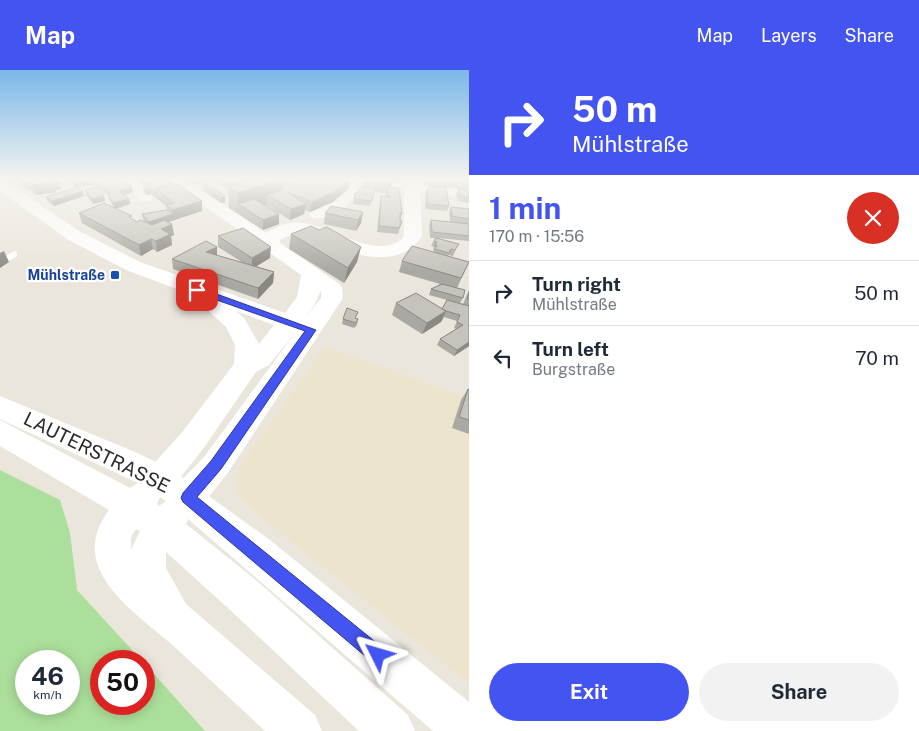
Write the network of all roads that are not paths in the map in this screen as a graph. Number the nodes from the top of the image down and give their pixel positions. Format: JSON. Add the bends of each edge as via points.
{"nodes":[{"id":1,"x":38,"y":210,"type":"edge"},
{"id":2,"x":219,"y":210,"type":"edge"},
{"id":3,"x":325,"y":210,"type":"edge"},
{"id":4,"x":413,"y":210,"type":"edge"},
{"id":5,"x":318,"y":214,"type":"dead end"},
{"id":6,"x":413,"y":220,"type":"junction"},
{"id":7,"x":434,"y":222,"type":"edge"},
{"id":8,"x":271,"y":246,"type":"junction"},
{"id":9,"x":14,"y":254,"type":"dead end"},
{"id":10,"x":0,"y":264,"type":"edge"},
{"id":11,"x":197,"y":290,"type":"junction"},
{"id":12,"x":300,"y":326,"type":"junction"},
{"id":13,"x":247,"y":366,"type":"junction"},
{"id":14,"x":0,"y":407,"type":"edge"},
{"id":15,"x":0,"y":432,"type":"edge"},
{"id":16,"x":161,"y":503,"type":"junction"},
{"id":17,"x":299,"y":731,"type":"edge"},
{"id":18,"x":392,"y":731,"type":"edge"},
{"id":19,"x":468,"y":731,"type":"edge"}],
"edges":[{"from":1,"to":11,"type":"street","via":[[106,254]]},
{"from":2,"to":8,"type":"street"},
{"from":3,"to":5,"type":"street"},
{"from":4,"to":6,"type":"street"},
{"from":6,"to":7,"type":"street"},
{"from":6,"to":8,"type":"street","via":[[413,250],[354,247],[322,231],[308,229],[278,232],[271,238]]},
{"from":8,"to":12,"type":"street","via":[[311,274],[312,284]]},
{"from":9,"to":10,"type":"lane"},
{"from":11,"to":12,"type":"street"},
{"from":11,"to":13,"type":"street","via":[[236,323],[247,344]]},
{"from":12,"to":13,"type":"street"},
{"from":12,"to":16,"type":"street","via":[[216,465]]},
{"from":13,"to":16,"type":"street","via":[[193,440]]},
{"from":14,"to":16,"type":"street","name":"LAUTERSTRASSE","via":[[124,460]]},
{"from":15,"to":16,"type":"street","name":"LAUTERSTRASSE"},
{"from":16,"to":17,"type":"street","via":[[146,560],[148,573],[177,622]]},
{"from":16,"to":18,"type":"street","name":"LAUTERSTRASSE","via":[[242,594]]},
{"from":16,"to":19,"type":"street","name":"LAUTERSTRASSE"}]}
